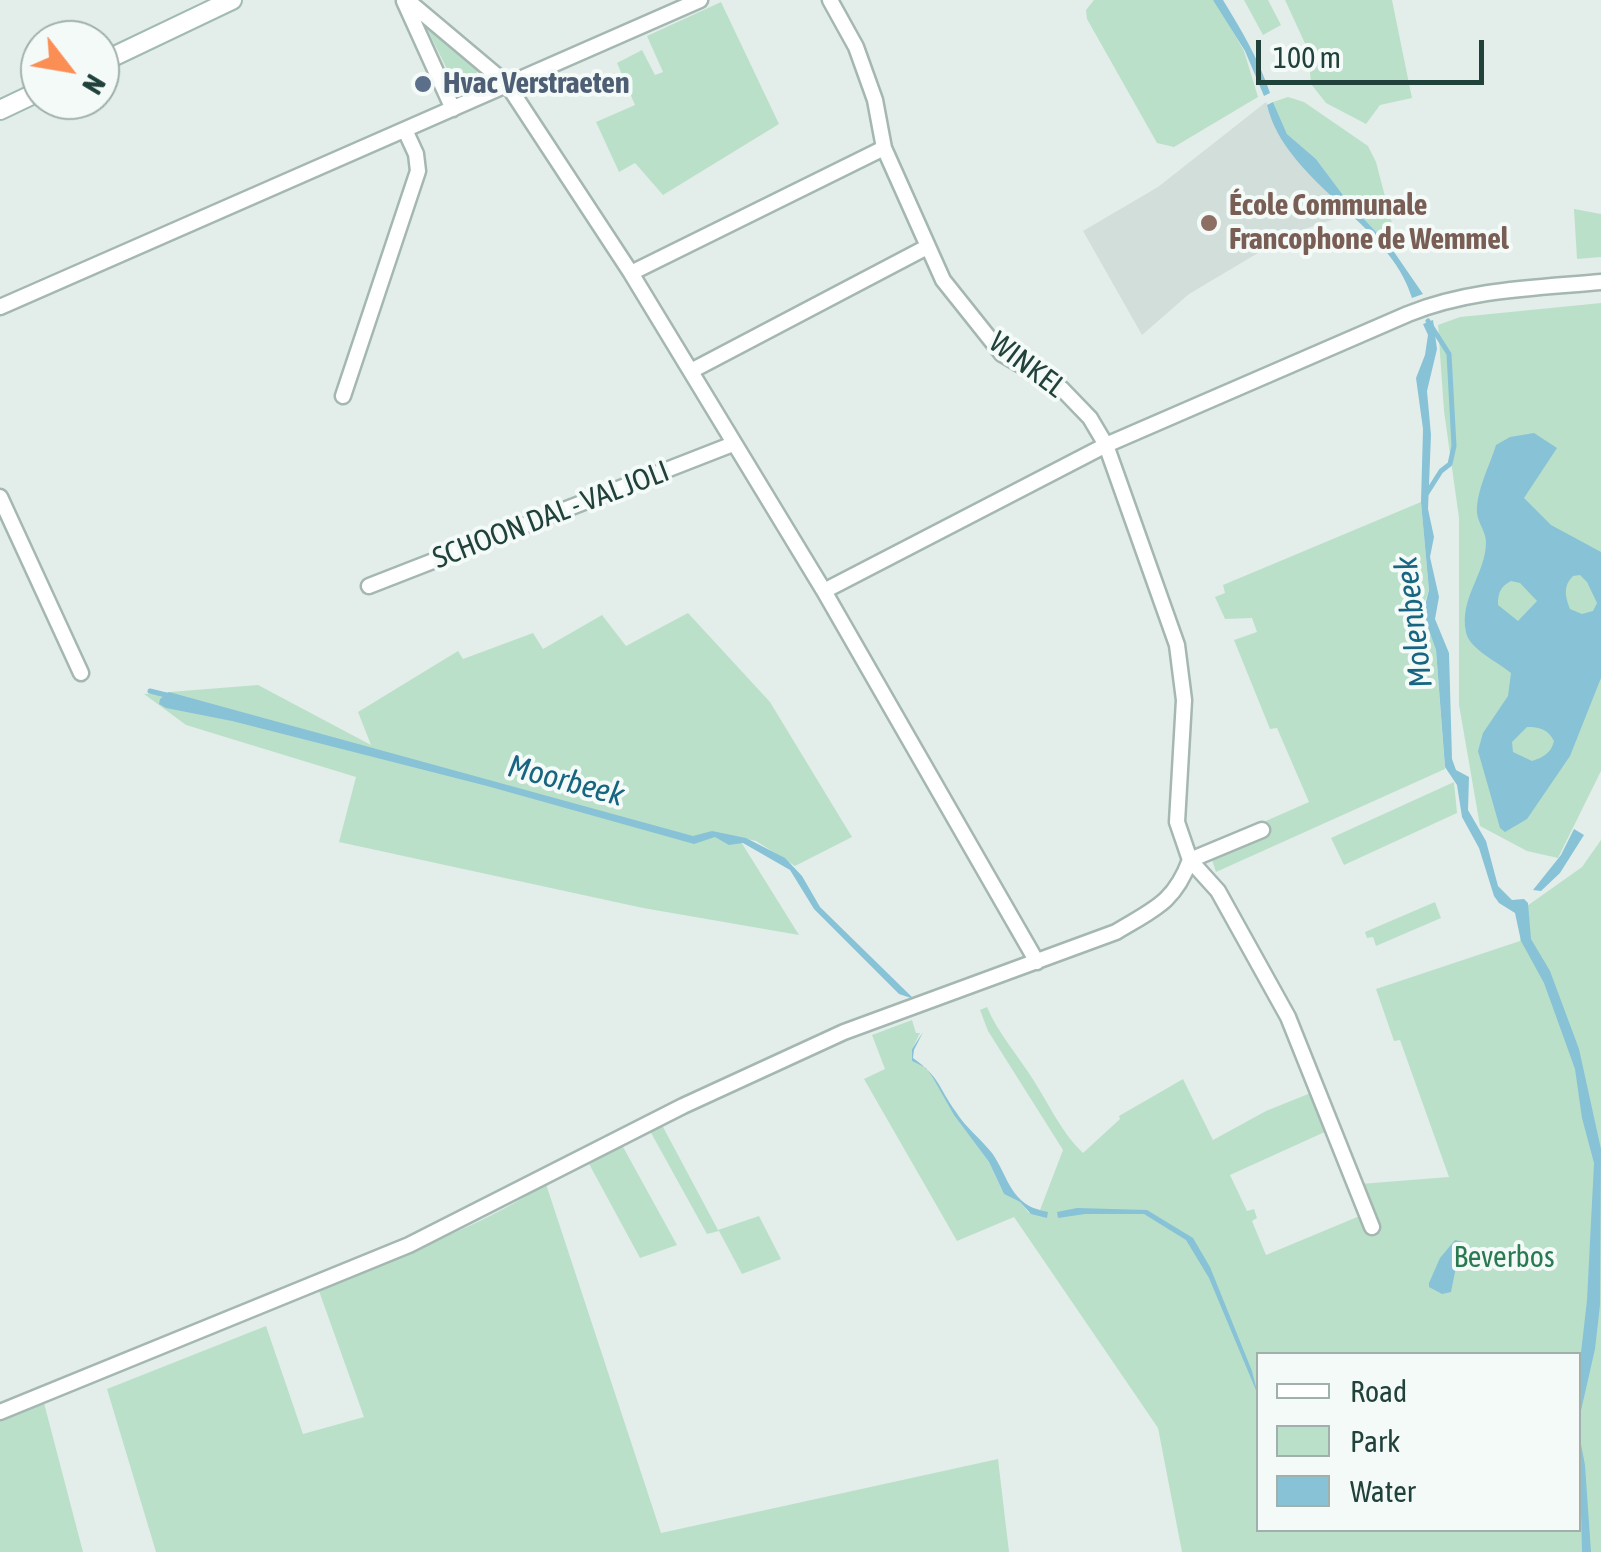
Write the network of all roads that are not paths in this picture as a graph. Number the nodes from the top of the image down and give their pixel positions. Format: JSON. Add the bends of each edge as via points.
{"nodes":[{"id":1,"x":232,"y":0,"type":"edge"},
{"id":2,"x":406,"y":0,"type":"edge"},
{"id":3,"x":700,"y":0,"type":"edge"},
{"id":4,"x":830,"y":0,"type":"edge"},
{"id":5,"x":120,"y":53,"type":"edge"},
{"id":6,"x":508,"y":84,"type":"junction"},
{"id":7,"x":453,"y":109,"type":"junction"},
{"id":8,"x":405,"y":130,"type":"junction"},
{"id":9,"x":884,"y":148,"type":"junction"},
{"id":10,"x":927,"y":246,"type":"junction"},
{"id":11,"x":631,"y":273,"type":"junction"},
{"id":12,"x":1601,"y":282,"type":"edge"},
{"id":13,"x":0,"y":307,"type":"edge"},
{"id":14,"x":691,"y":371,"type":"junction"},
{"id":15,"x":344,"y":396,"type":"dead end"},
{"id":16,"x":733,"y":444,"type":"junction"},
{"id":17,"x":1106,"y":445,"type":"junction"},
{"id":18,"x":0,"y":497,"type":"edge"},
{"id":19,"x":369,"y":586,"type":"dead end"},
{"id":20,"x":824,"y":591,"type":"junction"},
{"id":21,"x":81,"y":673,"type":"dead end"},
{"id":22,"x":1262,"y":830,"type":"dead end"},
{"id":23,"x":1190,"y":860,"type":"junction"},
{"id":24,"x":1037,"y":962,"type":"junction"},
{"id":25,"x":1372,"y":1227,"type":"dead end"},
{"id":26,"x":0,"y":1412,"type":"edge"}],
"edges":[{"from":1,"to":5,"type":"street"},
{"from":2,"to":6,"type":"street"},
{"from":2,"to":7,"type":"street"},
{"from":3,"to":6,"type":"street"},
{"from":4,"to":9,"type":"street","name":"WINKEL","via":[[856,47]]},
{"from":6,"to":7,"type":"street"},
{"from":6,"to":11,"type":"street"},
{"from":7,"to":8,"type":"street"},
{"from":8,"to":13,"type":"street"},
{"from":8,"to":15,"type":"street","via":[[418,171]]},
{"from":9,"to":10,"type":"street","name":"WINKEL"},
{"from":9,"to":11,"type":"street"},
{"from":10,"to":14,"type":"street"},
{"from":10,"to":17,"type":"street","name":"WINKEL","via":[[943,280],[992,343],[1062,389]]},
{"from":11,"to":14,"type":"street"},
{"from":12,"to":17,"type":"street","via":[[1442,300]]},
{"from":14,"to":16,"type":"street"},
{"from":16,"to":19,"type":"street","name":"SCHOON DAL - VAL JOLI"},
{"from":16,"to":20,"type":"street"},
{"from":17,"to":20,"type":"street"},
{"from":17,"to":23,"type":"street","name":"WINKEL","via":[[1177,644],[1184,700],[1177,822]]},
{"from":18,"to":21,"type":"street"},
{"from":20,"to":24,"type":"street"},
{"from":22,"to":23,"type":"street"},
{"from":23,"to":24,"type":"street","via":[[1180,888],[1154,909],[1116,932]]},
{"from":23,"to":25,"type":"street","via":[[1218,891],[1288,1017]]},
{"from":24,"to":26,"type":"street","via":[[844,1032],[409,1246]]}]}
